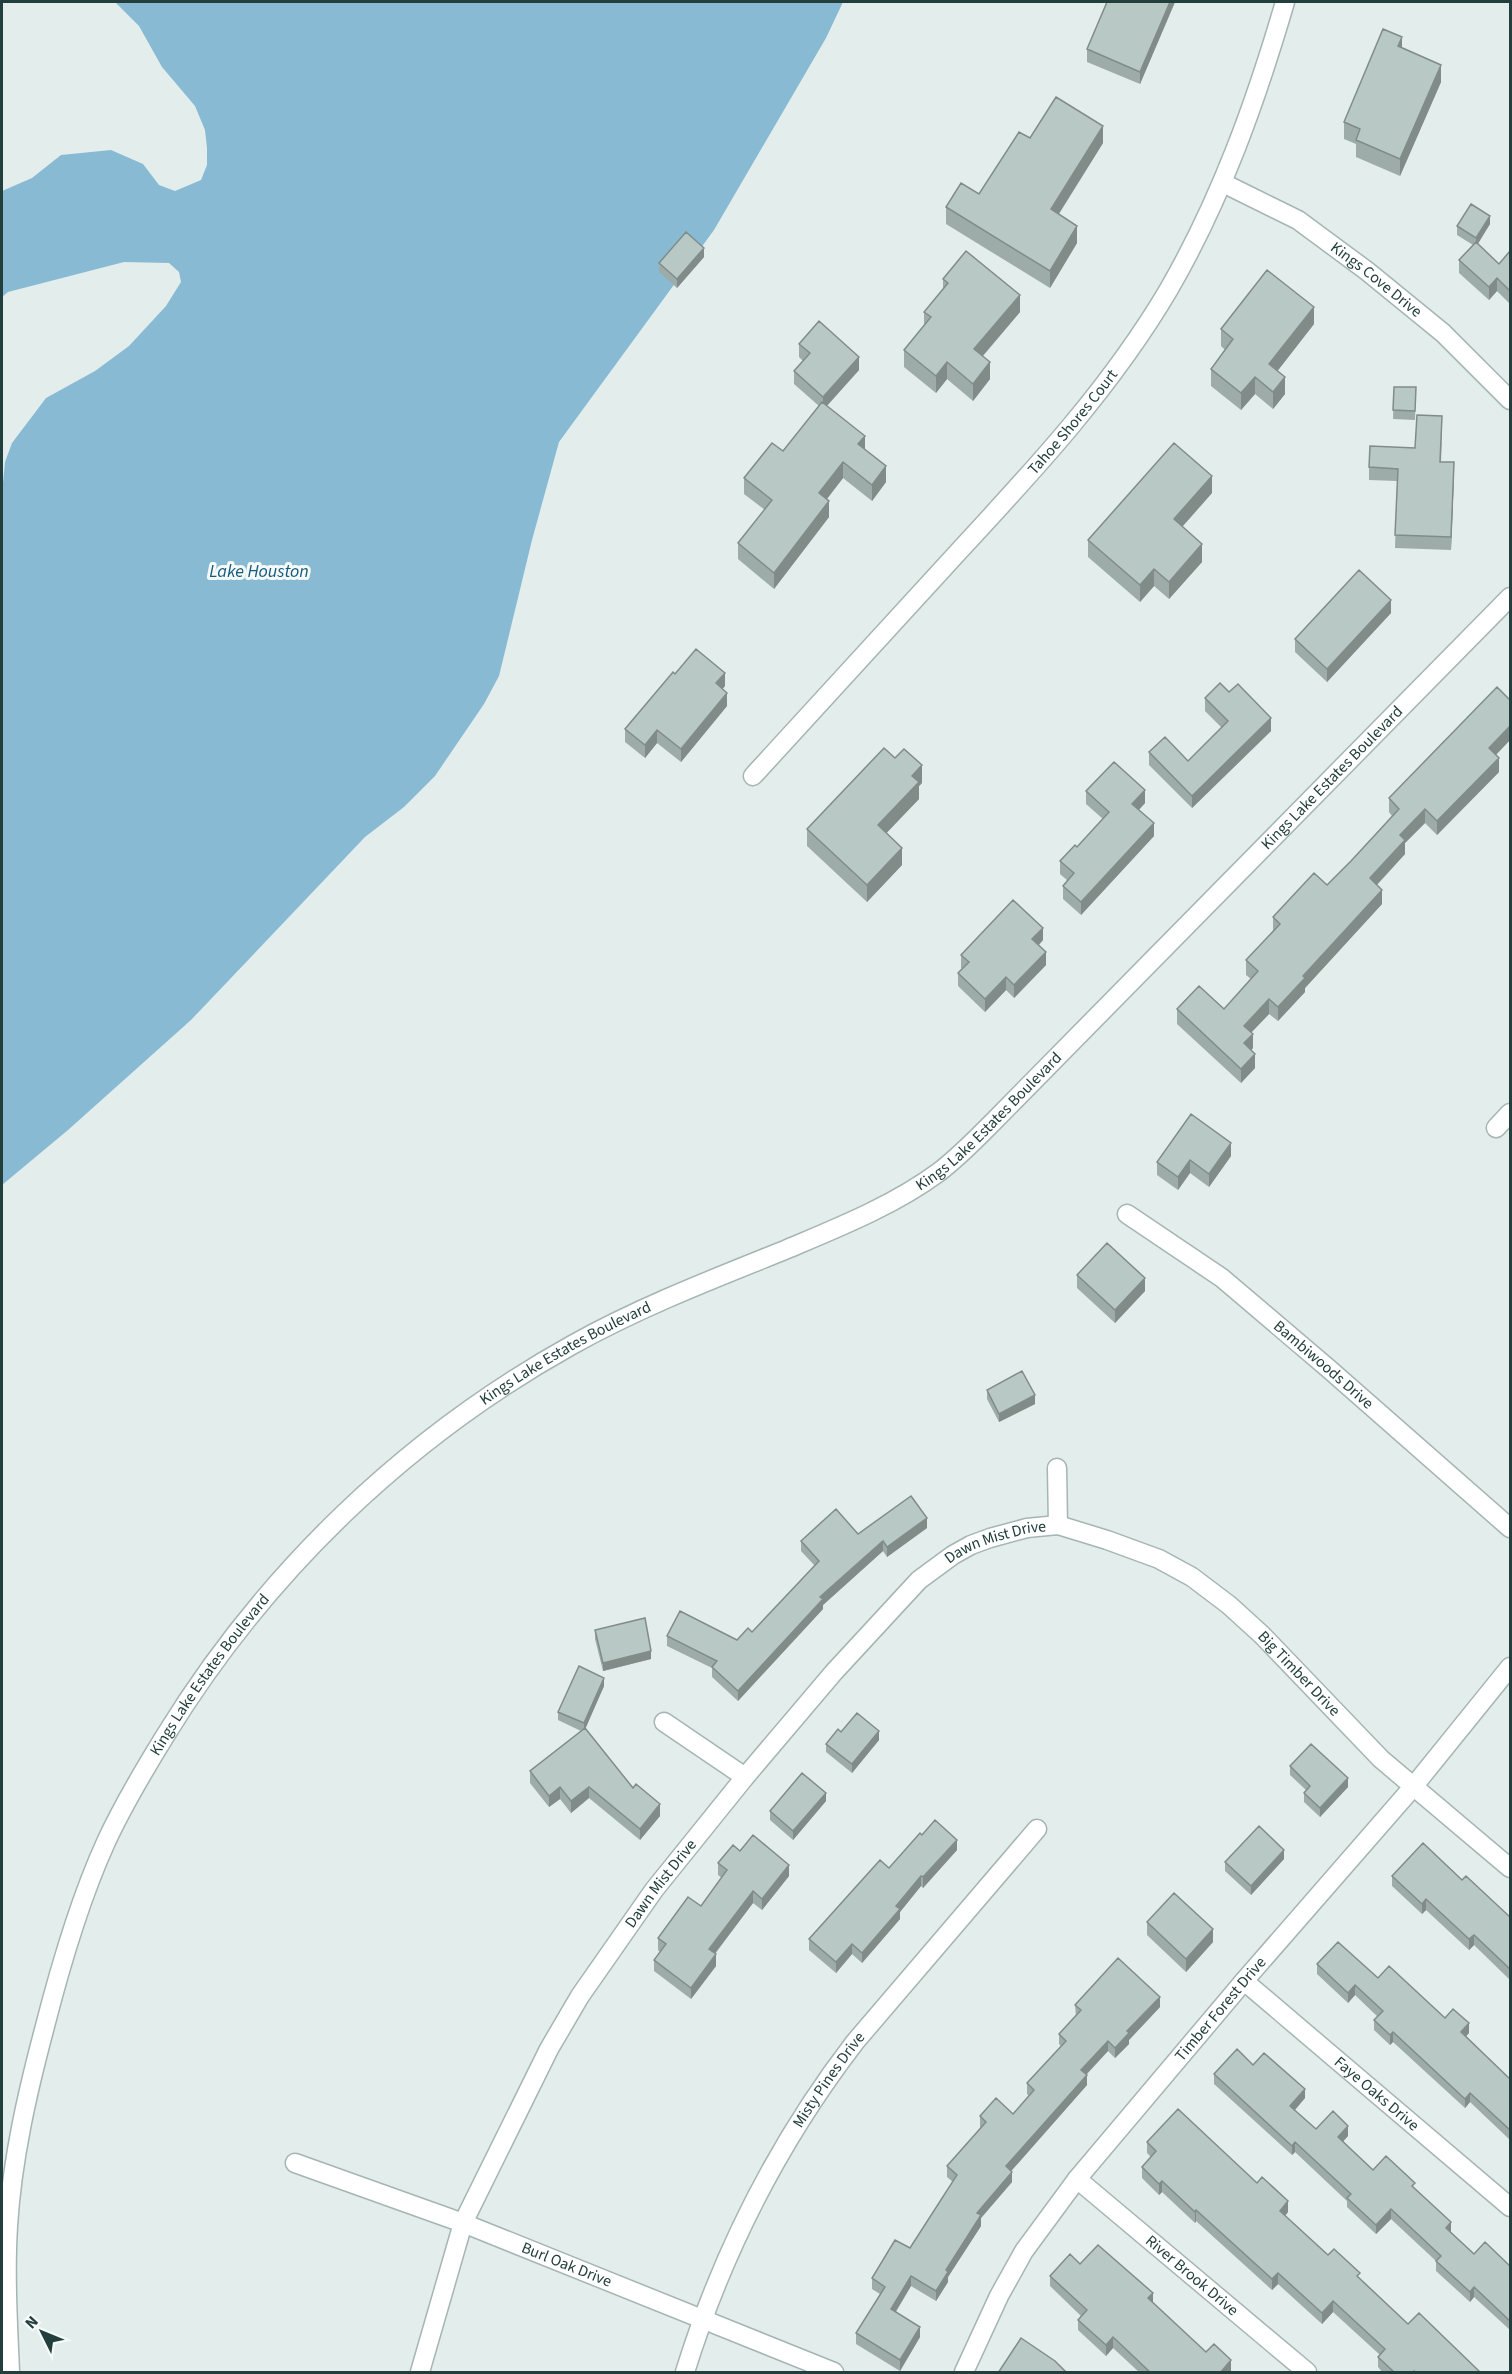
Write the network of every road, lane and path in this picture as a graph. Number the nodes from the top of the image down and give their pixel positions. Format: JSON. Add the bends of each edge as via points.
{"nodes":[{"id":1,"x":1285,"y":2,"type":"edge"},
{"id":2,"x":1223,"y":183,"type":"junction"},
{"id":3,"x":1510,"y":400,"type":"edge"},
{"id":4,"x":1510,"y":597,"type":"edge"},
{"id":5,"x":753,"y":776,"type":"dead end"},
{"id":6,"x":1510,"y":1113,"type":"edge"},
{"id":7,"x":1496,"y":1128,"type":"dead end"},
{"id":8,"x":1127,"y":1214,"type":"dead end"},
{"id":9,"x":1057,"y":1468,"type":"dead end"},
{"id":10,"x":1058,"y":1525,"type":"junction"},
{"id":11,"x":1510,"y":1528,"type":"edge"},
{"id":12,"x":1510,"y":1667,"type":"edge"},
{"id":13,"x":664,"y":1722,"type":"dead end"},
{"id":14,"x":745,"y":1777,"type":"junction"},
{"id":15,"x":1413,"y":1786,"type":"junction"},
{"id":16,"x":1037,"y":1829,"type":"dead end"},
{"id":17,"x":1510,"y":1868,"type":"edge"},
{"id":18,"x":1244,"y":1981,"type":"junction"},
{"id":19,"x":295,"y":2163,"type":"dead end"},
{"id":20,"x":1077,"y":2179,"type":"junction"},
{"id":21,"x":1510,"y":2207,"type":"edge"},
{"id":22,"x":463,"y":2223,"type":"junction"},
{"id":23,"x":701,"y":2321,"type":"junction"},
{"id":24,"x":10,"y":2373,"type":"edge"},
{"id":25,"x":420,"y":2373,"type":"edge"},
{"id":26,"x":685,"y":2373,"type":"edge"},
{"id":27,"x":834,"y":2373,"type":"edge"},
{"id":28,"x":964,"y":2373,"type":"edge"},
{"id":29,"x":1307,"y":2373,"type":"edge"}],
"edges":[{"from":1,"to":2,"type":"street","name":"Tahoe Shores Court","via":[[1264,74]]},
{"from":2,"to":3,"type":"street","name":"Kings Cove Drive","via":[[1298,220],[1367,271],[1443,333]]},
{"from":2,"to":5,"type":"street","name":"Tahoe Shores Court","via":[[1169,289],[1106,383],[1047,456]]},
{"from":4,"to":24,"type":"street","name":"Kings Lake Estates Boulevard","via":[[1013,1103],[939,1172],[901,1196],[831,1230],[660,1301],[573,1344],[486,1397],[353,1503],[229,1639],[142,1773],[106,1842],[56,1983],[16,2158],[8,2224]]},
{"from":6,"to":7,"type":"street"},
{"from":8,"to":11,"type":"street","name":"Bambiwoods Drive","via":[[1222,1278]]},
{"from":9,"to":10,"type":"street"},
{"from":10,"to":14,"type":"street","name":"Dawn Mist Drive","via":[[990,1538],[953,1555],[927,1574],[902,1596]]},
{"from":10,"to":15,"type":"street","name":"Big Timber Drive","via":[[1159,1559],[1192,1577],[1262,1635],[1381,1759]]},
{"from":12,"to":15,"type":"street","name":"Timber Forest Drive"},
{"from":13,"to":14,"type":"street"},
{"from":14,"to":22,"type":"street","name":"Dawn Mist Drive","via":[[654,1890],[580,1996],[549,2049]]},
{"from":15,"to":17,"type":"street","name":"Big Timber Drive"},
{"from":15,"to":18,"type":"street","name":"Timber Forest Drive"},
{"from":16,"to":23,"type":"street","name":"Misty Pines Drive","via":[[835,2068],[753,2201]]},
{"from":18,"to":20,"type":"street","name":"Timber Forest Drive"},
{"from":18,"to":21,"type":"street","name":"Faye Oaks Drive"},
{"from":19,"to":22,"type":"street","name":"Burl Oak Drive"},
{"from":20,"to":28,"type":"street","name":"Timber Forest Drive","via":[[1024,2251]]},
{"from":20,"to":29,"type":"street","name":"River Brook Drive"},
{"from":22,"to":23,"type":"street","name":"Burl Oak Drive"},
{"from":22,"to":25,"type":"street","name":"Dawn Mist Drive"},
{"from":23,"to":26,"type":"street","name":"Misty Pines Drive"},
{"from":23,"to":27,"type":"street","name":"Burl Oak Drive"}]}
